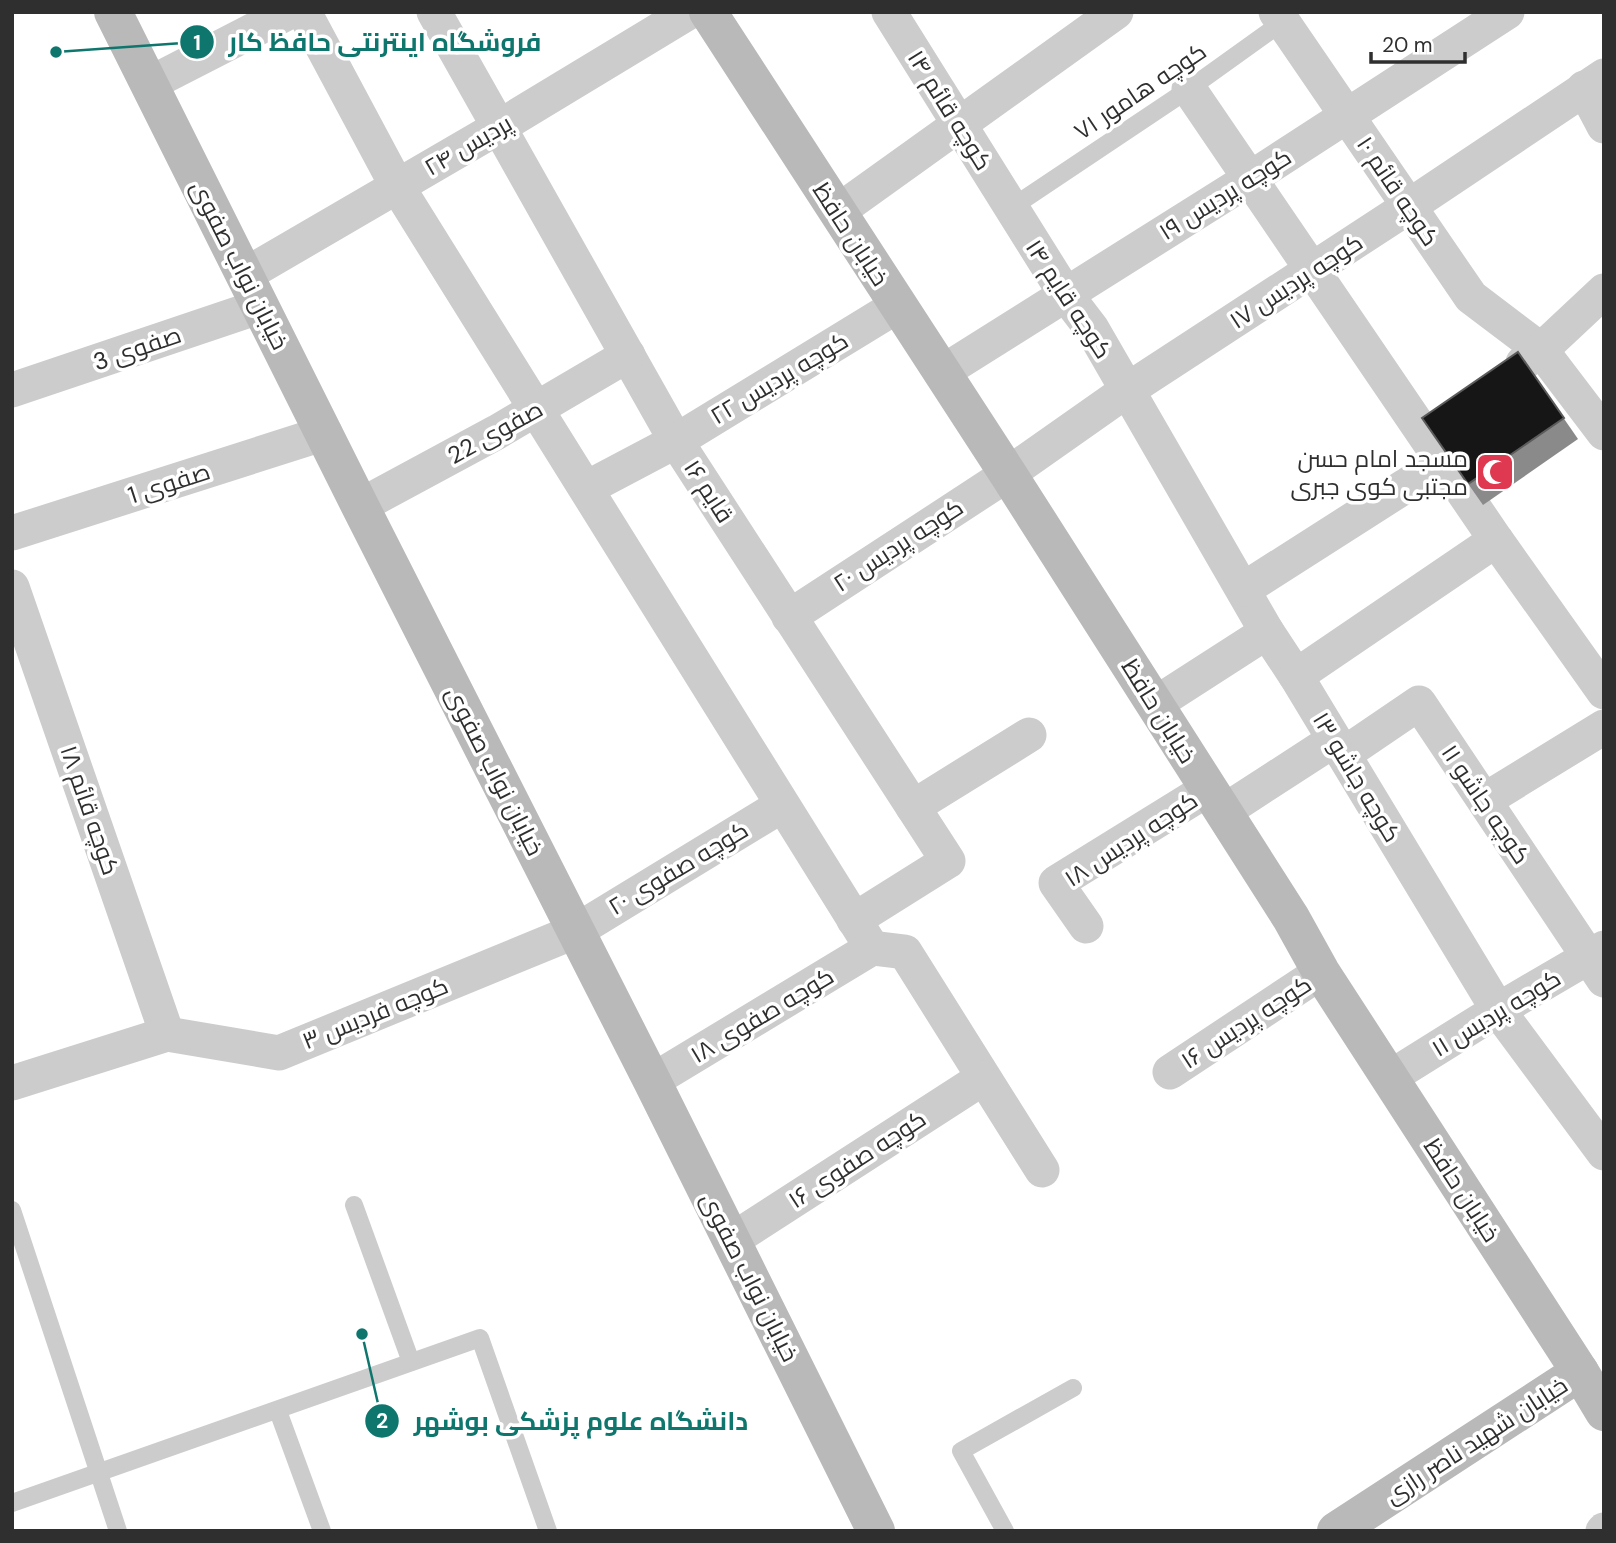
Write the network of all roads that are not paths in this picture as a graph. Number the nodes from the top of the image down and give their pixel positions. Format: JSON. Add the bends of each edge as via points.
{"nodes":[{"id":1,"x":113,"y":12,"type":"edge"},
{"id":2,"x":289,"y":12,"type":"edge"},
{"id":3,"x":304,"y":12,"type":"edge"},
{"id":4,"x":434,"y":12,"type":"edge"},
{"id":5,"x":689,"y":12,"type":"edge"},
{"id":6,"x":708,"y":12,"type":"edge"},
{"id":7,"x":889,"y":12,"type":"edge"},
{"id":8,"x":1116,"y":12,"type":"edge"},
{"id":9,"x":1507,"y":12,"type":"edge"},
{"id":10,"x":1284,"y":15,"type":"edge"},
{"id":11,"x":1594,"y":82,"type":"edge"},
{"id":12,"x":149,"y":84,"type":"junction"},
{"id":13,"x":1189,"y":89,"type":"junction"},
{"id":14,"x":1348,"y":116,"type":"junction"},
{"id":15,"x":1604,"y":125,"type":"edge"},
{"id":16,"x":960,"y":126,"type":"junction"},
{"id":17,"x":499,"y":127,"type":"junction"},
{"id":18,"x":1251,"y":178,"type":"junction"},
{"id":19,"x":397,"y":186,"type":"junction"},
{"id":20,"x":1408,"y":207,"type":"junction"},
{"id":21,"x":1011,"y":208,"type":"junction"},
{"id":22,"x":837,"y":212,"type":"junction"},
{"id":23,"x":1312,"y":270,"type":"junction"},
{"id":24,"x":253,"y":291,"type":"junction"},
{"id":25,"x":1604,"y":291,"type":"edge"},
{"id":26,"x":1066,"y":295,"type":"junction"},
{"id":27,"x":897,"y":306,"type":"junction"},
{"id":28,"x":1541,"y":350,"type":"junction"},
{"id":29,"x":628,"y":355,"type":"junction"},
{"id":30,"x":941,"y":373,"type":"junction"},
{"id":31,"x":1498,"y":381,"type":"edge"},
{"id":32,"x":12,"y":390,"type":"edge"},
{"id":33,"x":1126,"y":391,"type":"junction"},
{"id":34,"x":537,"y":409,"type":"junction"},
{"id":35,"x":325,"y":433,"type":"junction"},
{"id":36,"x":1604,"y":433,"type":"edge"},
{"id":37,"x":1437,"y":439,"type":"junction"},
{"id":38,"x":676,"y":441,"type":"junction"},
{"id":39,"x":1008,"y":474,"type":"junction"},
{"id":40,"x":587,"y":488,"type":"junction"},
{"id":41,"x":360,"y":506,"type":"junction"},
{"id":42,"x":12,"y":533,"type":"edge"},
{"id":43,"x":1496,"y":540,"type":"junction"},
{"id":44,"x":12,"y":586,"type":"edge"},
{"id":45,"x":1244,"y":589,"type":"junction"},
{"id":46,"x":789,"y":617,"type":"junction"},
{"id":47,"x":1267,"y":632,"type":"junction"},
{"id":48,"x":1296,"y":676,"type":"junction"},
{"id":49,"x":1604,"y":692,"type":"edge"},
{"id":50,"x":1154,"y":704,"type":"junction"},
{"id":51,"x":1604,"y":727,"type":"edge"},
{"id":52,"x":1028,"y":735,"type":"dead end"},
{"id":53,"x":1339,"y":747,"type":"junction"},
{"id":54,"x":1485,"y":800,"type":"junction"},
{"id":55,"x":1216,"y":801,"type":"junction"},
{"id":56,"x":781,"y":806,"type":"junction"},
{"id":57,"x":913,"y":807,"type":"junction"},
{"id":58,"x":1086,"y":926,"type":"dead end"},
{"id":59,"x":576,"y":931,"type":"junction"},
{"id":60,"x":863,"y":934,"type":"junction"},
{"id":61,"x":1599,"y":962,"type":"edge"},
{"id":62,"x":1321,"y":972,"type":"junction"},
{"id":63,"x":1498,"y":1010,"type":"junction"},
{"id":64,"x":167,"y":1034,"type":"junction"},
{"id":65,"x":1170,"y":1072,"type":"dead end"},
{"id":66,"x":983,"y":1078,"type":"junction"},
{"id":67,"x":1389,"y":1078,"type":"junction"},
{"id":68,"x":652,"y":1081,"type":"junction"},
{"id":69,"x":12,"y":1083,"type":"edge"},
{"id":70,"x":1604,"y":1153,"type":"edge"},
{"id":71,"x":1042,"y":1170,"type":"dead end"},
{"id":72,"x":354,"y":1205,"type":"dead end"},
{"id":73,"x":12,"y":1210,"type":"edge"},
{"id":74,"x":732,"y":1240,"type":"junction"},
{"id":75,"x":411,"y":1362,"type":"junction"},
{"id":76,"x":1580,"y":1372,"type":"junction"},
{"id":77,"x":1073,"y":1388,"type":"dead end"},
{"id":78,"x":278,"y":1411,"type":"junction"},
{"id":79,"x":1604,"y":1412,"type":"edge"},
{"id":80,"x":99,"y":1473,"type":"junction"},
{"id":81,"x":12,"y":1503,"type":"edge"},
{"id":82,"x":1340,"y":1530,"type":"edge"},
{"id":83,"x":118,"y":1531,"type":"edge"},
{"id":84,"x":322,"y":1531,"type":"edge"},
{"id":85,"x":548,"y":1531,"type":"edge"},
{"id":86,"x":876,"y":1531,"type":"edge"},
{"id":87,"x":1005,"y":1531,"type":"edge"}],
"edges":[{"from":1,"to":12,"type":"street","name":"خیابان نواب صفوی"},
{"from":2,"to":12,"type":"street"},
{"from":3,"to":19,"type":"street"},
{"from":4,"to":17,"type":"street","name":"قایم ۱۶"},
{"from":5,"to":17,"type":"street","name":"پردیس ۲۴"},
{"from":6,"to":22,"type":"street","name":"خیابان حافظ"},
{"from":7,"to":16,"type":"street","name":"کوچه قائم ۱۴"},
{"from":8,"to":16,"type":"street"},
{"from":9,"to":14,"type":"street","name":"کوچه پردیس ۱۹"},
{"from":10,"to":13,"type":"lane","name":"کوچه هامور ۷۱"},
{"from":10,"to":14,"type":"street","name":"کوچه قائم ۱۰"},
{"from":11,"to":15,"type":"street"},
{"from":11,"to":20,"type":"street","name":"کوچه پردیس ۱۷"},
{"from":12,"to":24,"type":"street","name":"خیابان نواب صفوی"},
{"from":13,"to":18,"type":"street"},
{"from":13,"to":21,"type":"lane","name":"کوچه هامور ۷۱"},
{"from":14,"to":18,"type":"street","name":"کوچه پردیس ۱۹"},
{"from":14,"to":20,"type":"street","name":"کوچه قائم ۱۰"},
{"from":16,"to":21,"type":"street","name":"کوچه قائم ۱۴"},
{"from":16,"to":22,"type":"street"},
{"from":17,"to":19,"type":"street","name":"پردیس ۲۴"},
{"from":17,"to":29,"type":"street","name":"قایم ۱۶"},
{"from":18,"to":23,"type":"street"},
{"from":18,"to":26,"type":"street","name":"کوچه پردیس ۱۹"},
{"from":19,"to":24,"type":"street","name":"پردیس ۲۴"},
{"from":19,"to":34,"type":"street"},
{"from":20,"to":23,"type":"street","name":"کوچه پردیس ۱۷"},
{"from":20,"to":28,"type":"street","name":"کوچه قائم ۱۰","via":[[1471,297]]},
{"from":21,"to":26,"type":"street","name":"کوچه قایم ۱۴"},
{"from":22,"to":27,"type":"street","name":"خیابان حافظ"},
{"from":23,"to":33,"type":"street","name":"کوچه پردیس ۱۷"},
{"from":23,"to":37,"type":"street"},
{"from":24,"to":32,"type":"street","name":"صفوی 3"},
{"from":24,"to":35,"type":"street","name":"خیابان نواب صفوی"},
{"from":25,"to":28,"type":"street"},
{"from":26,"to":30,"type":"street","name":"کوچه پردیس ۱۹"},
{"from":26,"to":33,"type":"street","name":"کوچه قایم ۱۴","via":[[1092,329]]},
{"from":27,"to":30,"type":"street","name":"خیابان حافظ"},
{"from":27,"to":38,"type":"street","name":"کوچه پردیس ۲۲"},
{"from":28,"to":31,"type":"street"},
{"from":28,"to":36,"type":"street","name":"کوچه قائم ۱۰"},
{"from":29,"to":34,"type":"street","name":"صفوی 22"},
{"from":29,"to":38,"type":"street","name":"قایم ۱۶"},
{"from":30,"to":39,"type":"street","name":"خیابان حافظ"},
{"from":33,"to":39,"type":"street","name":"کوچه پردیس ۱۷"},
{"from":33,"to":45,"type":"street","name":"کوچه جاشو ۱۳"},
{"from":34,"to":40,"type":"street"},
{"from":34,"to":41,"type":"street","name":"صفوی 22"},
{"from":35,"to":41,"type":"street","name":"خیابان نواب صفوی"},
{"from":35,"to":42,"type":"street","name":"صفوی 1"},
{"from":37,"to":43,"type":"street"},
{"from":37,"to":45,"type":"street"},
{"from":38,"to":40,"type":"street","name":"کوچه پردیس ۲۲"},
{"from":38,"to":46,"type":"street","name":"قایم ۱۶"},
{"from":39,"to":46,"type":"street","name":"کوچه پردیس ۲۰"},
{"from":39,"to":50,"type":"street","name":"خیابان حافظ"},
{"from":40,"to":56,"type":"street"},
{"from":41,"to":59,"type":"street","name":"خیابان نواب صفوی"},
{"from":43,"to":48,"type":"street"},
{"from":43,"to":49,"type":"street"},
{"from":44,"to":64,"type":"street","name":"کوچه قائم ۱۸"},
{"from":45,"to":47,"type":"street","name":"کوچه جاشو ۱۳"},
{"from":46,"to":57,"type":"street","name":"قایم ۱۶"},
{"from":47,"to":48,"type":"street","name":"کوچه جاشو ۱۳"},
{"from":47,"to":50,"type":"street"},
{"from":48,"to":53,"type":"street","name":"کوچه جاشو ۱۳"},
{"from":50,"to":55,"type":"street","name":"خیابان حافظ"},
{"from":51,"to":54,"type":"street"},
{"from":52,"to":57,"type":"street"},
{"from":53,"to":54,"type":"street","name":"کوچه جاشو ۱۱","via":[[1419,703]]},
{"from":53,"to":55,"type":"street"},
{"from":53,"to":63,"type":"street","name":"کوچه جاشو ۱۳"},
{"from":54,"to":61,"type":"street","name":"کوچه جاشو ۱۱"},
{"from":55,"to":58,"type":"street","name":"کوچه پردیس ۱۸","via":[[1056,883]]},
{"from":55,"to":62,"type":"street","name":"خیابان حافظ"},
{"from":56,"to":59,"type":"street","name":"کوچه صفوی ۲۰"},
{"from":56,"to":60,"type":"street"},
{"from":57,"to":60,"type":"street","name":"قایم ۱۶","via":[[948,861]]},
{"from":59,"to":64,"type":"street","name":"کوچه فردیس ۳","via":[[279,1053]]},
{"from":59,"to":68,"type":"street","name":"خیابان نواب صفوی"},
{"from":60,"to":66,"type":"street","via":[[905,952]]},
{"from":60,"to":68,"type":"street","name":"کوچه صفوی ۱۸"},
{"from":61,"to":63,"type":"street","name":"کوچه پردیس ۱۱"},
{"from":62,"to":65,"type":"street","name":"کوچه پردیس ۱۶"},
{"from":62,"to":67,"type":"street","name":"خیابان حافظ"},
{"from":63,"to":67,"type":"street","name":"کوچه پردیس ۱۱"},
{"from":63,"to":70,"type":"street","name":"کوچه جاشو ۱۳"},
{"from":64,"to":69,"type":"street"},
{"from":66,"to":71,"type":"street"},
{"from":66,"to":74,"type":"street","name":"کوچه صفوی ۱۶"},
{"from":67,"to":76,"type":"street","name":"خیابان حافظ"},
{"from":68,"to":74,"type":"street","name":"خیابان نواب صفوی"},
{"from":72,"to":75,"type":"lane"},
{"from":73,"to":80,"type":"lane"},
{"from":74,"to":86,"type":"street","name":"خیابان نواب صفوی"},
{"from":75,"to":78,"type":"lane"},
{"from":75,"to":85,"type":"lane","via":[[480,1338]]},
{"from":76,"to":79,"type":"street","name":"خیابان حافظ"},
{"from":76,"to":82,"type":"street","name":"خیابان شهید ناصر رازی"},
{"from":77,"to":87,"type":"lane","via":[[961,1451]]},
{"from":78,"to":80,"type":"lane"},
{"from":78,"to":84,"type":"lane"},
{"from":80,"to":81,"type":"lane"},
{"from":80,"to":83,"type":"lane"}]}
